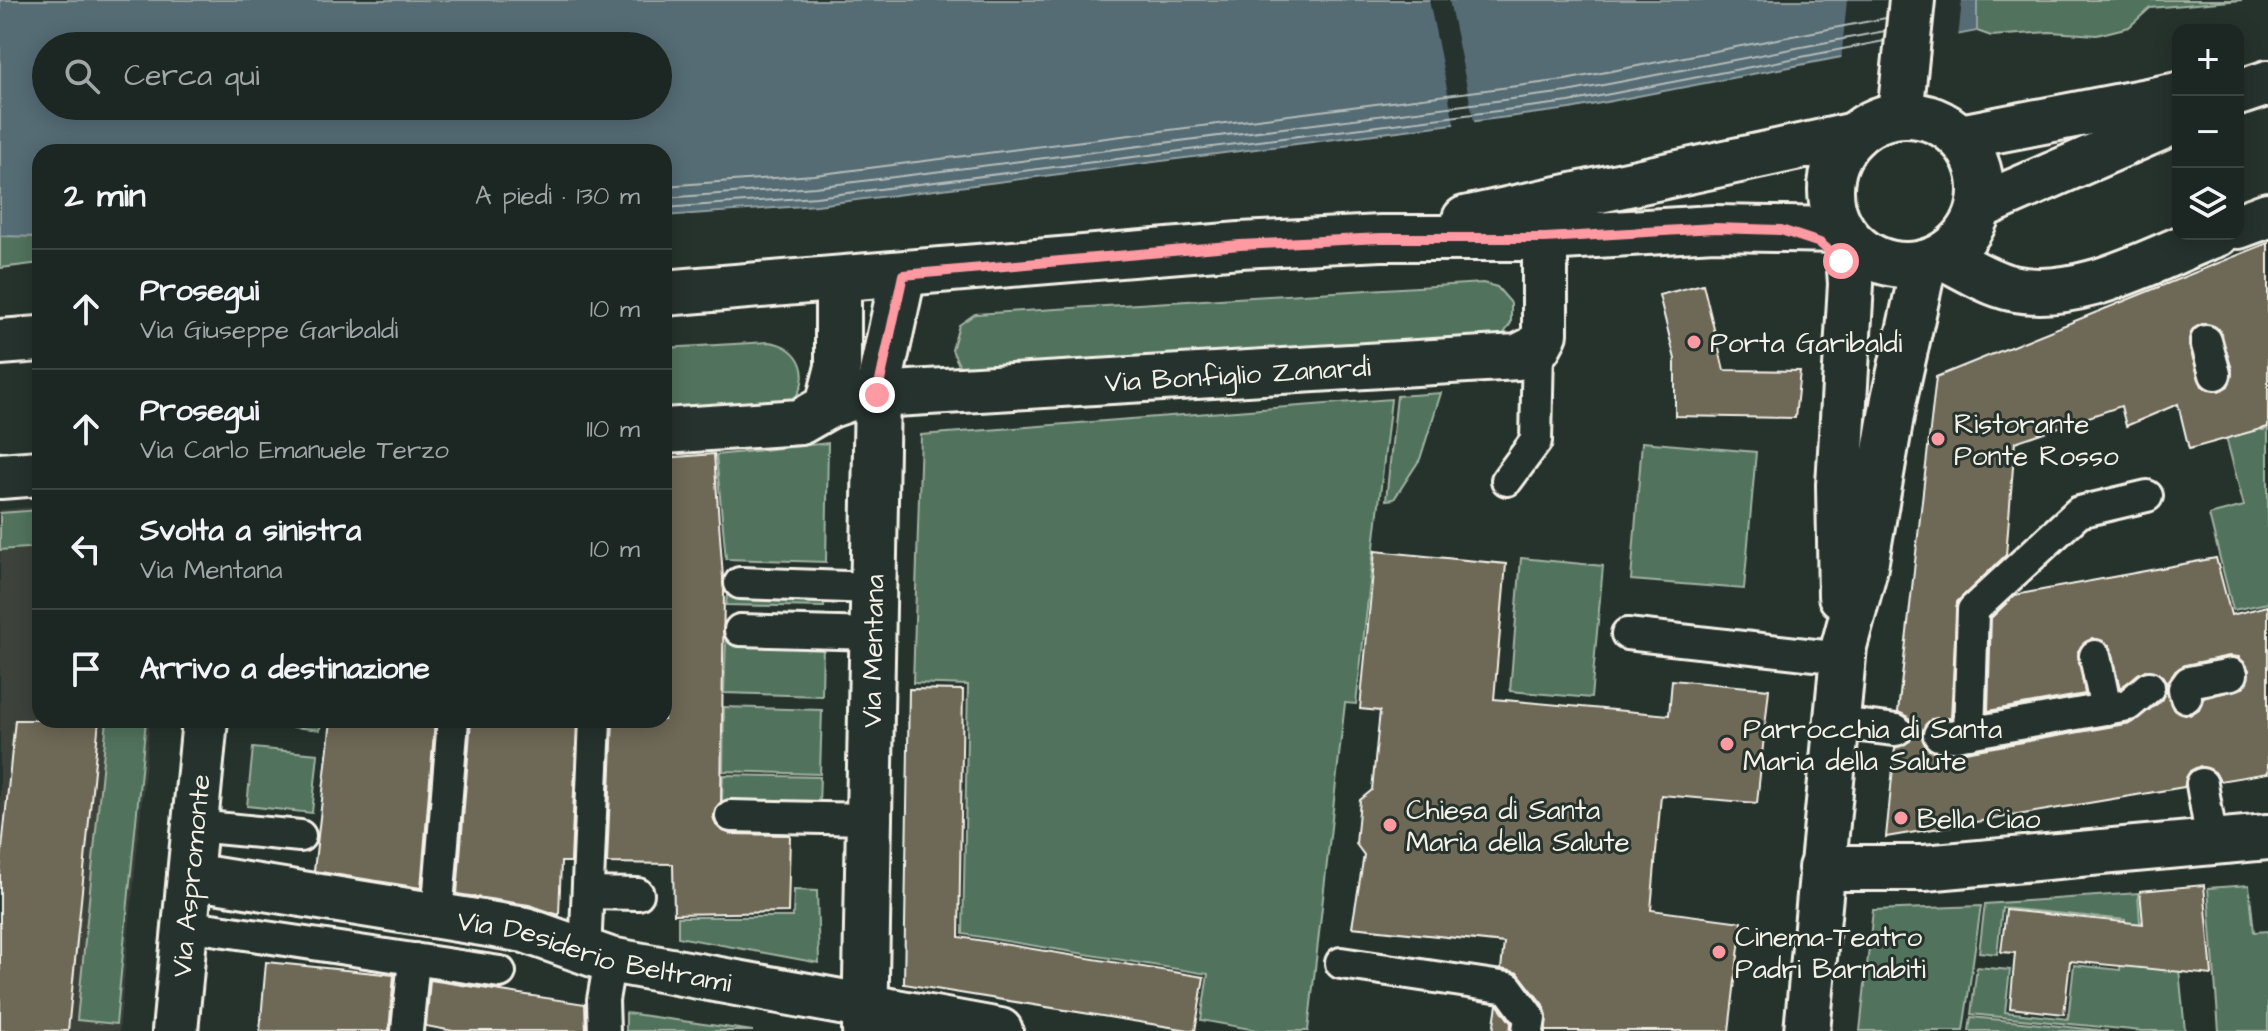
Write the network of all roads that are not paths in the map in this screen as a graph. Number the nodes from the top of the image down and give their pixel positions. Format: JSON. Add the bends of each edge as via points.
{"nodes":[{"id":1,"x":1912,"y":0,"type":"edge"},
{"id":2,"x":2268,"y":81,"type":"edge"},
{"id":3,"x":2244,"y":83,"type":"edge"},
{"id":4,"x":2244,"y":91,"type":"edge"},
{"id":5,"x":2173,"y":96,"type":"edge"},
{"id":6,"x":1902,"y":98,"type":"junction"},
{"id":7,"x":2172,"y":123,"type":"edge"},
{"id":8,"x":1855,"y":135,"type":"junction"},
{"id":9,"x":1960,"y":137,"type":"junction"},
{"id":10,"x":1981,"y":206,"type":"junction"},
{"id":11,"x":1781,"y":230,"type":"junction"},
{"id":12,"x":1845,"y":234,"type":"junction"},
{"id":13,"x":1381,"y":238,"type":"junction"},
{"id":14,"x":1545,"y":238,"type":"junction"},
{"id":15,"x":2225,"y":240,"type":"edge"},
{"id":16,"x":1934,"y":260,"type":"junction"},
{"id":17,"x":903,"y":275,"type":"junction"},
{"id":18,"x":838,"y":280,"type":"junction"},
{"id":19,"x":1851,"y":284,"type":"junction"},
{"id":20,"x":672,"y":292,"type":"edge"},
{"id":21,"x":32,"y":340,"type":"edge"},
{"id":22,"x":2206,"y":341,"type":"dead end"},
{"id":23,"x":0,"y":342,"type":"edge"},
{"id":24,"x":1538,"y":347,"type":"junction"},
{"id":25,"x":2215,"y":374,"type":"dead end"},
{"id":26,"x":877,"y":395,"type":"junction"},
{"id":27,"x":828,"y":406,"type":"junction"},
{"id":28,"x":672,"y":430,"type":"edge"},
{"id":29,"x":32,"y":474,"type":"edge"},
{"id":30,"x":0,"y":476,"type":"edge"},
{"id":31,"x":1507,"y":480,"type":"dead end"},
{"id":32,"x":2147,"y":496,"type":"dead end"},
{"id":33,"x":873,"y":612,"type":"junction"},
{"id":34,"x":1627,"y":634,"type":"dead end"},
{"id":35,"x":1843,"y":652,"type":"junction"},
{"id":36,"x":2095,"y":656,"type":"dead end"},
{"id":37,"x":2232,"y":674,"type":"dead end"},
{"id":38,"x":2149,"y":687,"type":"dead end"},
{"id":39,"x":2186,"y":697,"type":"dead end"},
{"id":40,"x":2106,"y":709,"type":"junction"},
{"id":41,"x":1836,"y":723,"type":"junction"},
{"id":42,"x":204,"y":728,"type":"edge"},
{"id":43,"x":452,"y":728,"type":"edge"},
{"id":44,"x":595,"y":728,"type":"edge"},
{"id":45,"x":1896,"y":730,"type":"dead end"},
{"id":46,"x":1969,"y":733,"type":"junction"},
{"id":47,"x":1939,"y":735,"type":"dead end"},
{"id":48,"x":2202,"y":784,"type":"dead end"},
{"id":49,"x":731,"y":816,"type":"dead end"},
{"id":50,"x":869,"y":819,"type":"junction"},
{"id":51,"x":195,"y":826,"type":"junction"},
{"id":52,"x":300,"y":836,"type":"dead end"},
{"id":53,"x":2268,"y":837,"type":"edge"},
{"id":54,"x":2212,"y":842,"type":"junction"},
{"id":55,"x":1821,"y":868,"type":"junction"},
{"id":56,"x":190,"y":876,"type":"junction"},
{"id":57,"x":588,"y":893,"type":"junction"},
{"id":58,"x":638,"y":894,"type":"dead end"},
{"id":59,"x":437,"y":916,"type":"junction"},
{"id":60,"x":185,"y":925,"type":"junction"},
{"id":61,"x":598,"y":957,"type":"junction"},
{"id":62,"x":414,"y":959,"type":"junction"},
{"id":63,"x":1341,"y":963,"type":"dead end"},
{"id":64,"x":500,"y":972,"type":"dead end"},
{"id":65,"x":865,"y":1019,"type":"edge"},
{"id":66,"x":175,"y":1031,"type":"edge"},
{"id":67,"x":407,"y":1031,"type":"edge"},
{"id":68,"x":604,"y":1031,"type":"edge"},
{"id":69,"x":1000,"y":1031,"type":"edge"},
{"id":70,"x":1528,"y":1031,"type":"edge"},
{"id":71,"x":1807,"y":1031,"type":"edge"}],
"edges":[{"from":1,"to":6,"type":"street"},
{"from":2,"to":3,"type":"street"},
{"from":2,"to":4,"type":"street"},
{"from":5,"to":9,"type":"street"},
{"from":6,"to":8,"type":"street"},
{"from":6,"to":9,"type":"street"},
{"from":7,"to":10,"type":"street"},
{"from":8,"to":12,"type":"street","via":[[1844,147],[1832,180],[1831,197]]},
{"from":8,"to":13,"type":"street"},
{"from":9,"to":10,"type":"street","via":[[1979,169]]},
{"from":10,"to":16,"type":"street","via":[[1960,244]]},
{"from":11,"to":12,"type":"street"},
{"from":11,"to":14,"type":"street","via":[[1714,228]]},
{"from":11,"to":19,"type":"street","via":[[1831,250]]},
{"from":12,"to":16,"type":"street","via":[[1882,262]]},
{"from":12,"to":19,"type":"street"},
{"from":13,"to":14,"type":"street"},
{"from":13,"to":17,"type":"street"},
{"from":14,"to":24,"type":"street","via":[[1547,319]]},
{"from":15,"to":16,"type":"street","via":[[2081,287],[2046,293],[2008,287]]},
{"from":16,"to":35,"type":"street","via":[[1894,399],[1864,572]]},
{"from":17,"to":18,"type":"street"},
{"from":17,"to":26,"type":"street","name":"Via Mentana"},
{"from":18,"to":20,"type":"street"},
{"from":18,"to":27,"type":"street","via":[[838,367]]},
{"from":19,"to":35,"type":"street","via":[[1839,485]]},
{"from":21,"to":23,"type":"street"},
{"from":22,"to":25,"type":"lane"},
{"from":24,"to":26,"type":"street","name":"Via Bonfiglio Zanardi","via":[[1495,360]]},
{"from":24,"to":31,"type":"lane","via":[[1536,441]]},
{"from":26,"to":27,"type":"street","name":"Via Bonfiglio Zanardi"},
{"from":26,"to":33,"type":"street","name":"Via Mentana"},
{"from":27,"to":28,"type":"street","name":"Via Bonfiglio Zanardi","via":[[800,422]]},
{"from":29,"to":30,"type":"street"},
{"from":32,"to":46,"type":"lane","via":[[2079,512],[1973,610]]},
{"from":33,"to":33,"type":"lane","via":[[740,608]]},
{"from":33,"to":50,"type":"street","name":"Via Mentana"},
{"from":34,"to":35,"type":"lane"},
{"from":35,"to":41,"type":"street"},
{"from":36,"to":40,"type":"lane"},
{"from":37,"to":39,"type":"lane","via":[[2189,682]]},
{"from":38,"to":40,"type":"lane","via":[[2128,705]]},
{"from":40,"to":46,"type":"lane"},
{"from":41,"to":45,"type":"lane"},
{"from":41,"to":55,"type":"street"},
{"from":42,"to":51,"type":"street","name":"Via Aspromonte"},
{"from":43,"to":59,"type":"lane"},
{"from":44,"to":57,"type":"lane"},
{"from":46,"to":47,"type":"lane"},
{"from":48,"to":54,"type":"lane"},
{"from":49,"to":50,"type":"lane"},
{"from":50,"to":65,"type":"street","name":"Via Mentana"},
{"from":51,"to":52,"type":"lane"},
{"from":51,"to":56,"type":"street","name":"Via Aspromonte"},
{"from":53,"to":54,"type":"street"},
{"from":54,"to":55,"type":"street","via":[[1924,868]]},
{"from":55,"to":71,"type":"street"},
{"from":56,"to":59,"type":"street","name":"Via Desiderio Beltrami"},
{"from":56,"to":60,"type":"street","name":"Via Aspromonte"},
{"from":57,"to":58,"type":"lane"},
{"from":57,"to":61,"type":"lane"},
{"from":59,"to":61,"type":"street","name":"Via Desiderio Beltrami","via":[[525,930]]},
{"from":60,"to":62,"type":"lane"},
{"from":60,"to":66,"type":"street","name":"Via Aspromonte"},
{"from":61,"to":65,"type":"street","name":"Via Desiderio Beltrami"},
{"from":61,"to":68,"type":"lane"},
{"from":62,"to":64,"type":"lane"},
{"from":62,"to":67,"type":"lane"},
{"from":63,"to":70,"type":"lane","via":[[1508,988],[1530,1018]]},
{"from":65,"to":69,"type":"street","name":"Via Desiderio Beltrami"}]}
